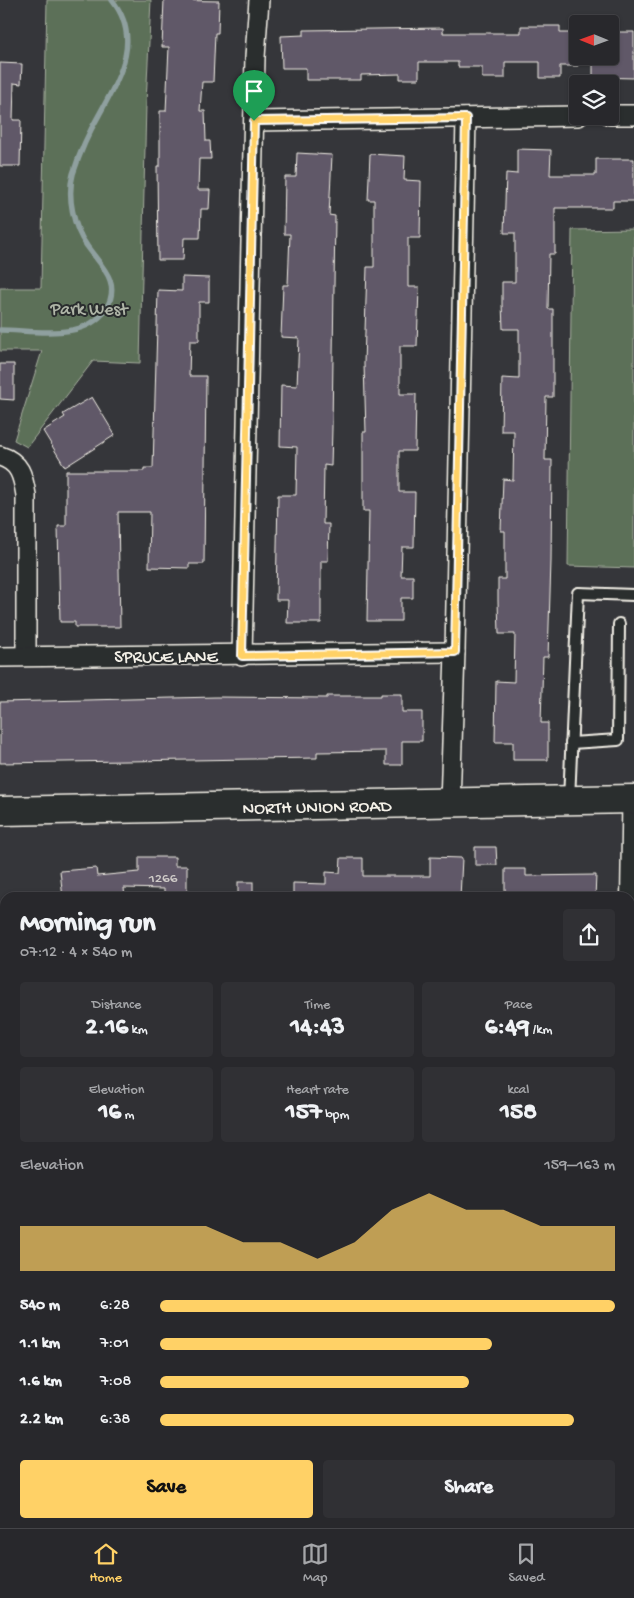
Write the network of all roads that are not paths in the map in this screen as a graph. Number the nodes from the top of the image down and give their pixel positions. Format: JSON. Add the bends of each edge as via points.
{"nodes":[{"id":1,"x":259,"y":0,"type":"edge"},
{"id":2,"x":634,"y":115,"type":"edge"},
{"id":3,"x":569,"y":116,"type":"edge"},
{"id":4,"x":619,"y":116,"type":"edge"},
{"id":5,"x":466,"y":118,"type":"junction"},
{"id":6,"x":254,"y":121,"type":"junction"},
{"id":7,"x":0,"y":456,"type":"edge"},
{"id":8,"x":634,"y":595,"type":"edge"},
{"id":9,"x":619,"y":624,"type":"dead end"},
{"id":10,"x":455,"y":652,"type":"junction"},
{"id":11,"x":26,"y":656,"type":"junction"},
{"id":12,"x":242,"y":656,"type":"junction"},
{"id":13,"x":0,"y":657,"type":"edge"},
{"id":14,"x":571,"y":743,"type":"junction"},
{"id":15,"x":633,"y":800,"type":"edge"},
{"id":16,"x":569,"y":801,"type":"junction"},
{"id":17,"x":450,"y":804,"type":"junction"},
{"id":18,"x":0,"y":811,"type":"edge"},
{"id":19,"x":631,"y":892,"type":"edge"}],
"edges":[{"from":1,"to":6,"type":"street","via":[[254,57]]},
{"from":2,"to":4,"type":"street"},
{"from":3,"to":5,"type":"street"},
{"from":5,"to":6,"type":"street"},
{"from":5,"to":10,"type":"street"},
{"from":6,"to":12,"type":"street"},
{"from":7,"to":11,"type":"street","via":[[14,462],[23,474],[26,495]]},
{"from":8,"to":14,"type":"lane","via":[[578,593]]},
{"from":9,"to":14,"type":"lane","via":[[618,740]]},
{"from":10,"to":12,"type":"street","name":"SPRUCE LANE"},
{"from":10,"to":17,"type":"street"},
{"from":11,"to":12,"type":"street","name":"SPRUCE LANE"},
{"from":11,"to":13,"type":"street","name":"SPRUCE LANE"},
{"from":14,"to":16,"type":"lane"},
{"from":15,"to":16,"type":"street","name":"NORTH UNION ROAD"},
{"from":15,"to":19,"type":"street"},
{"from":16,"to":17,"type":"street","name":"NORTH UNION ROAD"},
{"from":17,"to":18,"type":"street","name":"NORTH UNION ROAD"}]}
